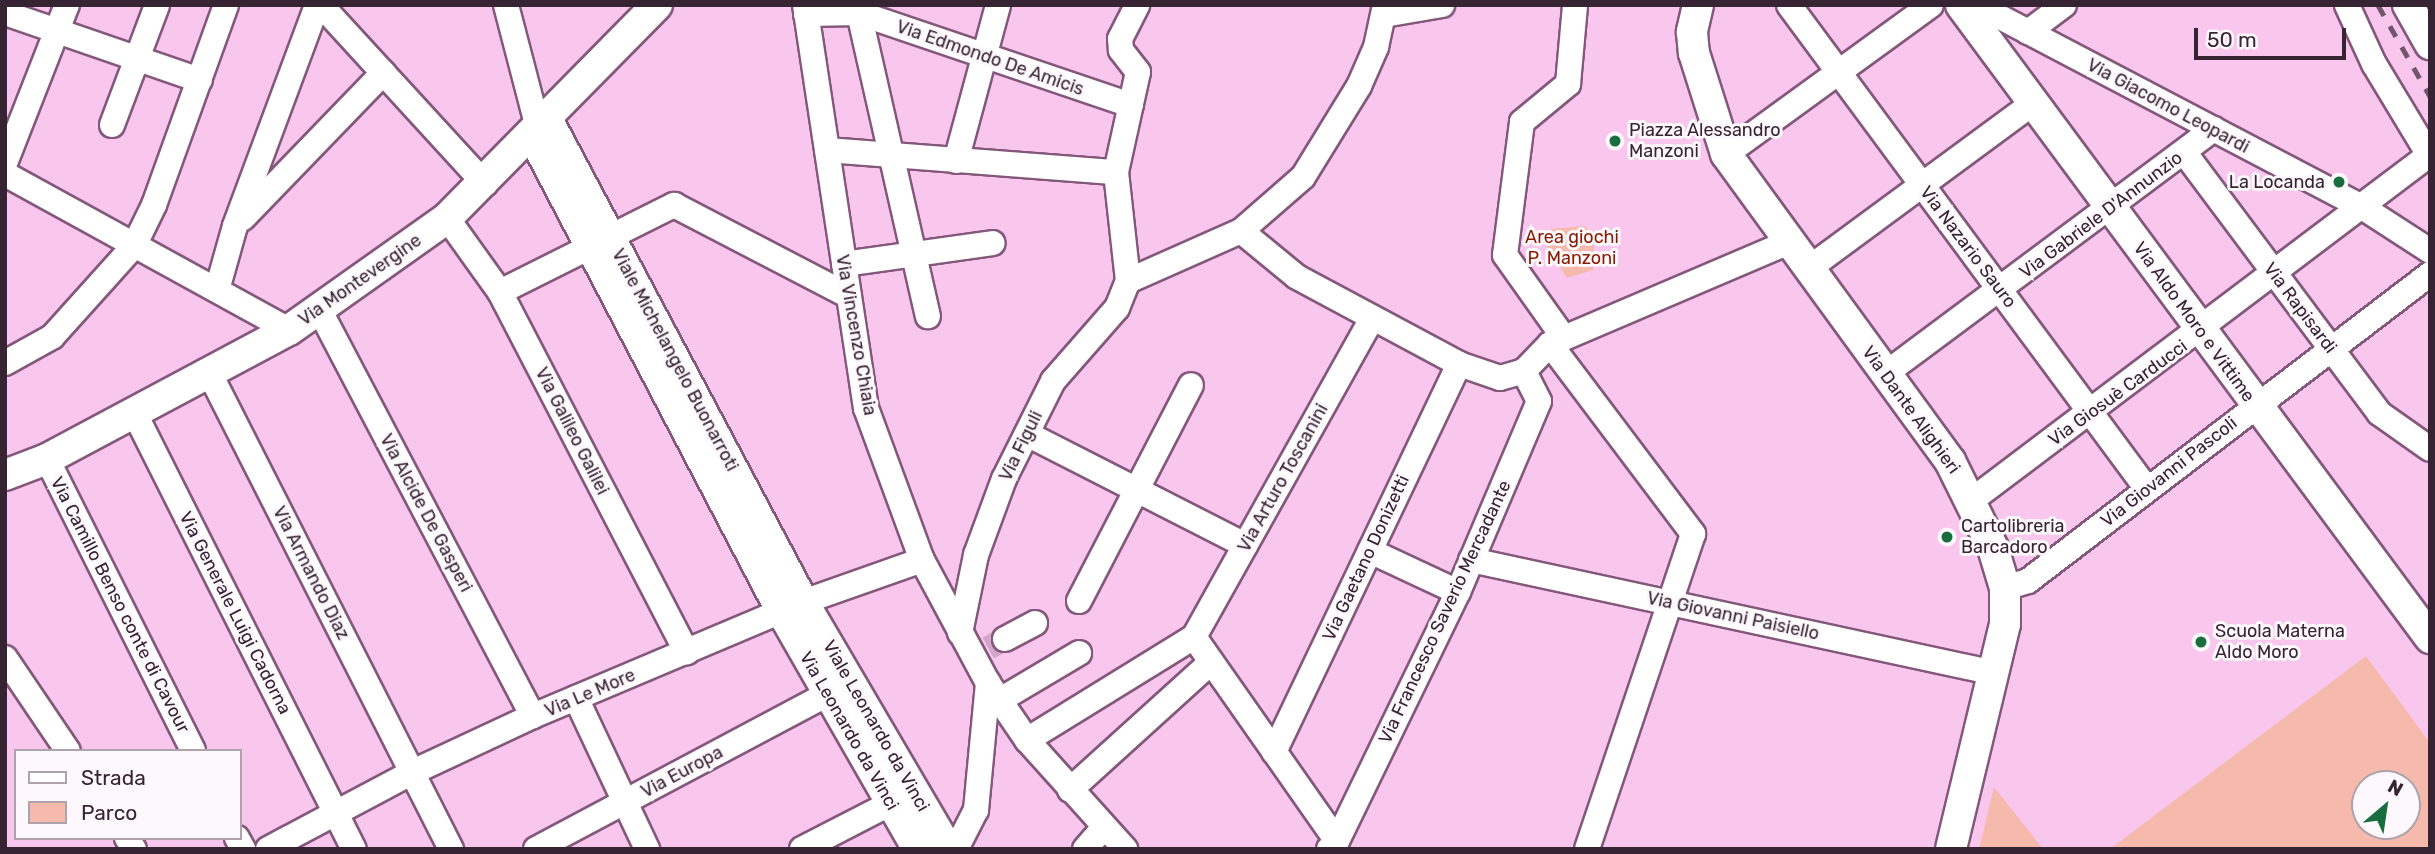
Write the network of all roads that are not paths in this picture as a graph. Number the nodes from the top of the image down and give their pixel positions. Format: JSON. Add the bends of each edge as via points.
{"nodes":[{"id":1,"x":68,"y":5,"type":"edge"},
{"id":2,"x":158,"y":5,"type":"edge"},
{"id":3,"x":226,"y":5,"type":"edge"},
{"id":4,"x":319,"y":5,"type":"edge"},
{"id":5,"x":506,"y":5,"type":"edge"},
{"id":6,"x":657,"y":5,"type":"edge"},
{"id":7,"x":998,"y":5,"type":"edge"},
{"id":8,"x":1137,"y":5,"type":"edge"},
{"id":9,"x":1442,"y":5,"type":"edge"},
{"id":10,"x":1575,"y":5,"type":"edge"},
{"id":11,"x":1698,"y":5,"type":"edge"},
{"id":12,"x":1789,"y":5,"type":"edge"},
{"id":13,"x":1931,"y":5,"type":"edge"},
{"id":14,"x":1961,"y":5,"type":"edge"},
{"id":15,"x":1977,"y":5,"type":"edge"},
{"id":16,"x":2064,"y":5,"type":"edge"},
{"id":17,"x":2347,"y":5,"type":"edge"},
{"id":18,"x":2408,"y":5,"type":"edge"},
{"id":19,"x":806,"y":9,"type":"edge"},
{"id":20,"x":860,"y":9,"type":"edge"},
{"id":21,"x":1385,"y":10,"type":"edge"},
{"id":22,"x":5,"y":13,"type":"edge"},
{"id":23,"x":58,"y":30,"type":"junction"},
{"id":24,"x":2028,"y":32,"type":"junction"},
{"id":25,"x":2430,"y":44,"type":"edge"},
{"id":26,"x":984,"y":57,"type":"junction"},
{"id":27,"x":139,"y":58,"type":"junction"},
{"id":28,"x":1838,"y":71,"type":"junction"},
{"id":29,"x":383,"y":73,"type":"junction"},
{"id":30,"x":200,"y":80,"type":"junction"},
{"id":31,"x":2033,"y":103,"type":"junction"},
{"id":32,"x":1131,"y":105,"type":"junction"},
{"id":33,"x":113,"y":125,"type":"dead end"},
{"id":34,"x":539,"y":127,"type":"junction"},
{"id":35,"x":2214,"y":130,"type":"junction"},
{"id":36,"x":827,"y":150,"type":"junction"},
{"id":37,"x":2184,"y":152,"type":"junction"},
{"id":38,"x":1726,"y":154,"type":"junction"},
{"id":39,"x":2429,"y":155,"type":"edge"},
{"id":40,"x":892,"y":156,"type":"junction"},
{"id":41,"x":956,"y":161,"type":"junction"},
{"id":42,"x":5,"y":163,"type":"edge"},
{"id":43,"x":1116,"y":172,"type":"junction"},
{"id":44,"x":5,"y":174,"type":"edge"},
{"id":45,"x":485,"y":184,"type":"junction"},
{"id":46,"x":1922,"y":185,"type":"junction"},
{"id":47,"x":2362,"y":207,"type":"junction"},
{"id":48,"x":2110,"y":208,"type":"junction"},
{"id":49,"x":447,"y":218,"type":"junction"},
{"id":50,"x":235,"y":226,"type":"junction"},
{"id":51,"x":1241,"y":231,"type":"junction"},
{"id":52,"x":600,"y":242,"type":"junction"},
{"id":53,"x":993,"y":243,"type":"dead end"},
{"id":54,"x":1787,"y":243,"type":"junction"},
{"id":55,"x":134,"y":246,"type":"junction"},
{"id":56,"x":2430,"y":251,"type":"edge"},
{"id":57,"x":914,"y":253,"type":"junction"},
{"id":58,"x":844,"y":264,"type":"junction"},
{"id":59,"x":1808,"y":269,"type":"junction"},
{"id":60,"x":2275,"y":274,"type":"junction"},
{"id":61,"x":2430,"y":274,"type":"edge"},
{"id":62,"x":1128,"y":281,"type":"junction"},
{"id":63,"x":217,"y":289,"type":"junction"},
{"id":64,"x":2000,"y":290,"type":"junction"},
{"id":65,"x":500,"y":292,"type":"junction"},
{"id":66,"x":849,"y":296,"type":"junction"},
{"id":67,"x":319,"y":309,"type":"junction"},
{"id":68,"x":928,"y":316,"type":"dead end"},
{"id":69,"x":1372,"y":318,"type":"junction"},
{"id":70,"x":289,"y":330,"type":"junction"},
{"id":71,"x":2201,"y":331,"type":"junction"},
{"id":72,"x":1557,"y":341,"type":"junction"},
{"id":73,"x":2331,"y":349,"type":"junction"},
{"id":74,"x":5,"y":363,"type":"edge"},
{"id":75,"x":1459,"y":364,"type":"junction"},
{"id":76,"x":1524,"y":371,"type":"junction"},
{"id":77,"x":210,"y":374,"type":"junction"},
{"id":78,"x":1885,"y":374,"type":"junction"},
{"id":79,"x":1191,"y":385,"type":"dead end"},
{"id":80,"x":2255,"y":405,"type":"junction"},
{"id":81,"x":2091,"y":413,"type":"junction"},
{"id":82,"x":135,"y":414,"type":"junction"},
{"id":83,"x":1027,"y":433,"type":"junction"},
{"id":84,"x":2428,"y":443,"type":"edge"},
{"id":85,"x":47,"y":459,"type":"junction"},
{"id":86,"x":5,"y":475,"type":"edge"},
{"id":87,"x":2147,"y":489,"type":"junction"},
{"id":88,"x":1137,"y":490,"type":"junction"},
{"id":89,"x":1972,"y":500,"type":"junction"},
{"id":90,"x":1245,"y":545,"type":"junction"},
{"id":91,"x":1370,"y":551,"type":"junction"},
{"id":92,"x":922,"y":560,"type":"junction"},
{"id":93,"x":1471,"y":560,"type":"junction"},
{"id":94,"x":2005,"y":588,"type":"junction"},
{"id":95,"x":1458,"y":592,"type":"junction"},
{"id":96,"x":1079,"y":601,"type":"dead end"},
{"id":97,"x":1669,"y":603,"type":"junction"},
{"id":98,"x":792,"y":607,"type":"junction"},
{"id":99,"x":1035,"y":623,"type":"dead end"},
{"id":100,"x":960,"y":633,"type":"junction"},
{"id":101,"x":1194,"y":637,"type":"junction"},
{"id":102,"x":2430,"y":638,"type":"edge"},
{"id":103,"x":989,"y":648,"type":"junction"},
{"id":104,"x":687,"y":652,"type":"junction"},
{"id":105,"x":1079,"y":653,"type":"dead end"},
{"id":106,"x":1210,"y":663,"type":"junction"},
{"id":107,"x":8,"y":669,"type":"edge"},
{"id":108,"x":1995,"y":673,"type":"junction"},
{"id":109,"x":994,"y":692,"type":"junction"},
{"id":110,"x":827,"y":694,"type":"junction"},
{"id":111,"x":576,"y":698,"type":"junction"},
{"id":112,"x":533,"y":716,"type":"junction"},
{"id":113,"x":1027,"y":740,"type":"junction"},
{"id":114,"x":67,"y":749,"type":"edge"},
{"id":115,"x":192,"y":749,"type":"edge"},
{"id":116,"x":1274,"y":752,"type":"junction"},
{"id":117,"x":413,"y":772,"type":"junction"},
{"id":118,"x":1070,"y":790,"type":"junction"},
{"id":119,"x":624,"y":803,"type":"junction"},
{"id":120,"x":889,"y":804,"type":"junction"},
{"id":121,"x":336,"y":813,"type":"junction"},
{"id":122,"x":1104,"y":827,"type":"junction"},
{"id":123,"x":1333,"y":845,"type":"edge"},
{"id":124,"x":815,"y":846,"type":"edge"},
{"id":125,"x":268,"y":849,"type":"edge"},
{"id":126,"x":354,"y":849,"type":"edge"},
{"id":127,"x":451,"y":849,"type":"edge"},
{"id":128,"x":536,"y":849,"type":"edge"},
{"id":129,"x":647,"y":849,"type":"edge"},
{"id":130,"x":918,"y":849,"type":"edge"},
{"id":131,"x":948,"y":849,"type":"edge"},
{"id":132,"x":956,"y":849,"type":"edge"},
{"id":133,"x":1085,"y":849,"type":"edge"},
{"id":134,"x":1125,"y":849,"type":"edge"},
{"id":135,"x":1587,"y":849,"type":"edge"},
{"id":136,"x":1951,"y":849,"type":"edge"}],
"edges":[{"from":1,"to":23,"type":"street"},
{"from":2,"to":27,"type":"street"},
{"from":3,"to":30,"type":"street"},
{"from":4,"to":29,"type":"street"},
{"from":4,"to":50,"type":"street"},
{"from":5,"to":34,"type":"street"},
{"from":6,"to":34,"type":"street","name":"Via Montevergine"},
{"from":7,"to":26,"type":"street"},
{"from":8,"to":32,"type":"street","via":[[1120,39],[1121,50],[1138,72]]},
{"from":9,"to":21,"type":"street"},
{"from":10,"to":72,"type":"street","via":[[1568,84],[1522,121],[1505,254]]},
{"from":11,"to":38,"type":"street","name":"Via Dante Alighieri","via":[[1692,32],[1694,53]]},
{"from":12,"to":28,"type":"street","name":"Via Nazario Sauro"},
{"from":13,"to":28,"type":"street"},
{"from":14,"to":31,"type":"street","name":"Via Aldo Moro e Vittime"},
{"from":15,"to":24,"type":"street","name":"Via Giacomo Leopardi"},
{"from":16,"to":24,"type":"street"},
{"from":17,"to":39,"type":"street","via":[[2374,64]]},
{"from":18,"to":25,"type":"street"},
{"from":19,"to":20,"type":"street","name":"Via Edmondo De Amicis"},
{"from":19,"to":36,"type":"street","name":"Via Vincenzo Chiaia"},
{"from":20,"to":26,"type":"street","name":"Via Edmondo De Amicis"},
{"from":20,"to":40,"type":"street"},
{"from":21,"to":51,"type":"street","via":[[1359,86],[1303,177]]},
{"from":22,"to":23,"type":"street"},
{"from":23,"to":27,"type":"street"},
{"from":23,"to":42,"type":"street"},
{"from":24,"to":35,"type":"street","name":"Via Giacomo Leopardi"},
{"from":26,"to":32,"type":"street","name":"Via Edmondo De Amicis"},
{"from":26,"to":41,"type":"street"},
{"from":27,"to":30,"type":"street"},
{"from":27,"to":33,"type":"street"},
{"from":28,"to":38,"type":"street"},
{"from":28,"to":46,"type":"street","name":"Via Nazario Sauro"},
{"from":29,"to":45,"type":"street"},
{"from":29,"to":50,"type":"street"},
{"from":30,"to":55,"type":"street"},
{"from":31,"to":46,"type":"street"},
{"from":31,"to":48,"type":"street","name":"Via Aldo Moro e Vittime"},
{"from":32,"to":43,"type":"street"},
{"from":34,"to":45,"type":"street","name":"Via Montevergine"},
{"from":34,"to":52,"type":"street","name":"Viale Michelangelo Buonarroti"},
{"from":35,"to":37,"type":"street","name":"Via Gabriele D'Annunzio"},
{"from":35,"to":47,"type":"street","name":"Via Giacomo Leopardi"},
{"from":36,"to":40,"type":"street"},
{"from":36,"to":58,"type":"street","name":"Via Vincenzo Chiaia"},
{"from":37,"to":48,"type":"street","name":"Via Gabriele D'Annunzio"},
{"from":37,"to":60,"type":"street","name":"Via Rapisardi"},
{"from":38,"to":54,"type":"street","name":"Via Dante Alighieri"},
{"from":39,"to":47,"type":"street","name":"Via Giosuè Carducci"},
{"from":40,"to":41,"type":"street"},
{"from":40,"to":57,"type":"street"},
{"from":41,"to":43,"type":"street"},
{"from":43,"to":62,"type":"street"},
{"from":44,"to":55,"type":"street"},
{"from":45,"to":49,"type":"street","name":"Via Montevergine"},
{"from":46,"to":59,"type":"street"},
{"from":46,"to":64,"type":"street","name":"Via Nazario Sauro"},
{"from":47,"to":56,"type":"street","name":"Via Giacomo Leopardi"},
{"from":47,"to":60,"type":"street","name":"Via Giosuè Carducci"},
{"from":48,"to":64,"type":"street","name":"Via Gabriele D'Annunzio"},
{"from":48,"to":71,"type":"street","name":"Via Aldo Moro e Vittime"},
{"from":49,"to":65,"type":"street","name":"Via Galileo Galilei"},
{"from":49,"to":67,"type":"street","name":"Via Montevergine"},
{"from":50,"to":63,"type":"street"},
{"from":51,"to":62,"type":"street"},
{"from":51,"to":69,"type":"street","via":[[1297,277]]},
{"from":52,"to":65,"type":"street"},
{"from":52,"to":66,"type":"street","via":[[674,205]]},
{"from":52,"to":98,"type":"street","name":"Viale Michelangelo Buonarroti"},
{"from":53,"to":57,"type":"street"},
{"from":54,"to":59,"type":"street","name":"Via Dante Alighieri"},
{"from":54,"to":72,"type":"street"},
{"from":55,"to":63,"type":"street"},
{"from":55,"to":74,"type":"street","via":[[52,337]]},
{"from":57,"to":58,"type":"street"},
{"from":57,"to":68,"type":"street"},
{"from":58,"to":66,"type":"street","name":"Via Vincenzo Chiaia"},
{"from":59,"to":78,"type":"street","name":"Via Dante Alighieri"},
{"from":60,"to":71,"type":"street","name":"Via Giosuè Carducci"},
{"from":60,"to":73,"type":"street","name":"Via Rapisardi"},
{"from":61,"to":73,"type":"street","name":"Via Giovanni Pascoli"},
{"from":62,"to":83,"type":"street","name":"Via Figuli","via":[[1117,308],[1054,381]]},
{"from":63,"to":70,"type":"street"},
{"from":64,"to":78,"type":"street","name":"Via Gabriele D'Annunzio"},
{"from":64,"to":81,"type":"street","name":"Via Nazario Sauro"},
{"from":65,"to":104,"type":"street","name":"Via Galileo Galilei"},
{"from":66,"to":92,"type":"street","name":"Via Vincenzo Chiaia","via":[[866,408]]},
{"from":67,"to":70,"type":"street","name":"Via Montevergine"},
{"from":67,"to":112,"type":"street","name":"Via Alcide De Gasperi"},
{"from":69,"to":75,"type":"street"},
{"from":69,"to":90,"type":"street","name":"Via Arturo Toscanini"},
{"from":70,"to":77,"type":"street","name":"Via Montevergine"},
{"from":71,"to":80,"type":"street","name":"Via Aldo Moro e Vittime"},
{"from":71,"to":81,"type":"street","name":"Via Giosuè Carducci"},
{"from":72,"to":76,"type":"street"},
{"from":72,"to":97,"type":"street","via":[[1693,534]]},
{"from":73,"to":80,"type":"street","name":"Via Giovanni Pascoli"},
{"from":73,"to":84,"type":"street","name":"Via Rapisardi","via":[[2379,413]]},
{"from":75,"to":76,"type":"street","via":[[1500,378]]},
{"from":75,"to":91,"type":"street","name":"Via Gaetano Donizetti"},
{"from":76,"to":93,"type":"street","name":"Via Francesco Saverio Mercadante","via":[[1539,401]]},
{"from":77,"to":82,"type":"street","name":"Via Montevergine"},
{"from":77,"to":117,"type":"street","name":"Via Armando Diaz"},
{"from":78,"to":89,"type":"street","name":"Via Dante Alighieri"},
{"from":79,"to":88,"type":"street"},
{"from":80,"to":87,"type":"street","name":"Via Giovanni Pascoli"},
{"from":80,"to":102,"type":"street","name":"Via Aldo Moro e Vittime"},
{"from":81,"to":87,"type":"street","name":"Via Nazario Sauro"},
{"from":81,"to":89,"type":"street","name":"Via Giosuè Carducci"},
{"from":82,"to":85,"type":"street","name":"Via Montevergine"},
{"from":82,"to":121,"type":"street","name":"Via Generale Luigi Cadorna"},
{"from":83,"to":88,"type":"street"},
{"from":83,"to":100,"type":"street","name":"Via Figuli","via":[[976,555]]},
{"from":85,"to":86,"type":"street","name":"Via Montevergine"},
{"from":85,"to":115,"type":"street","name":"Via Camillo Benso conte di Cavour"},
{"from":87,"to":94,"type":"street","name":"Via Giovanni Pascoli","via":[[2028,581]]},
{"from":88,"to":90,"type":"street"},
{"from":88,"to":96,"type":"street"},
{"from":89,"to":94,"type":"street","name":"Via Dante Alighieri"},
{"from":90,"to":101,"type":"street","name":"Via Arturo Toscanini"},
{"from":91,"to":95,"type":"street"},
{"from":91,"to":116,"type":"street","name":"Via Gaetano Donizetti"},
{"from":92,"to":98,"type":"street","name":"Via Le More"},
{"from":92,"to":100,"type":"street","name":"Via Vincenzo Chiaia"},
{"from":93,"to":95,"type":"street","name":"Via Francesco Saverio Mercadante"},
{"from":93,"to":97,"type":"street","name":"Via Giovanni Paisiello"},
{"from":94,"to":108,"type":"street","name":"Via Dante Alighieri","via":[[2006,624]]},
{"from":95,"to":123,"type":"street","name":"Via Francesco Saverio Mercadante"},
{"from":97,"to":108,"type":"street","name":"Via Giovanni Paisiello"},
{"from":97,"to":135,"type":"street"},
{"from":98,"to":104,"type":"street","name":"Via Le More"},
{"from":98,"to":110,"type":"street","name":"Via Leonardo da Vinci"},
{"from":98,"to":131,"type":"street","name":"Viale Leonardo da Vinci"},
{"from":99,"to":103,"type":"street"},
{"from":100,"to":103,"type":"street","name":"Via Vincenzo Chiaia"},
{"from":101,"to":106,"type":"street"},
{"from":101,"to":113,"type":"street"},
{"from":103,"to":109,"type":"street","name":"Via Vincenzo Chiaia"},
{"from":104,"to":111,"type":"street","name":"Via Le More"},
{"from":105,"to":109,"type":"street"},
{"from":106,"to":116,"type":"street"},
{"from":106,"to":118,"type":"street"},
{"from":107,"to":114,"type":"street"},
{"from":108,"to":136,"type":"street","name":"Via Dante Alighieri"},
{"from":109,"to":113,"type":"street","name":"Via Vincenzo Chiaia"},
{"from":109,"to":132,"type":"street","via":[[976,810]]},
{"from":110,"to":119,"type":"street","name":"Via Europa"},
{"from":110,"to":120,"type":"street","name":"Via Leonardo da Vinci"},
{"from":111,"to":112,"type":"street","name":"Via Le More"},
{"from":111,"to":119,"type":"street"},
{"from":112,"to":117,"type":"street","name":"Via Le More"},
{"from":113,"to":118,"type":"street","name":"Via Vincenzo Chiaia"},
{"from":116,"to":123,"type":"street"},
{"from":117,"to":121,"type":"street","name":"Via Le More"},
{"from":117,"to":127,"type":"street","name":"Via Armando Diaz"},
{"from":118,"to":122,"type":"street","name":"Via Vincenzo Chiaia"},
{"from":119,"to":128,"type":"street","name":"Via Europa"},
{"from":119,"to":129,"type":"street"},
{"from":120,"to":124,"type":"street"},
{"from":120,"to":130,"type":"street","name":"Via Leonardo da Vinci"},
{"from":121,"to":125,"type":"street","name":"Via Le More"},
{"from":121,"to":126,"type":"street","name":"Via Generale Luigi Cadorna"},
{"from":122,"to":133,"type":"street"},
{"from":122,"to":134,"type":"street","name":"Via Vincenzo Chiaia"}]}
